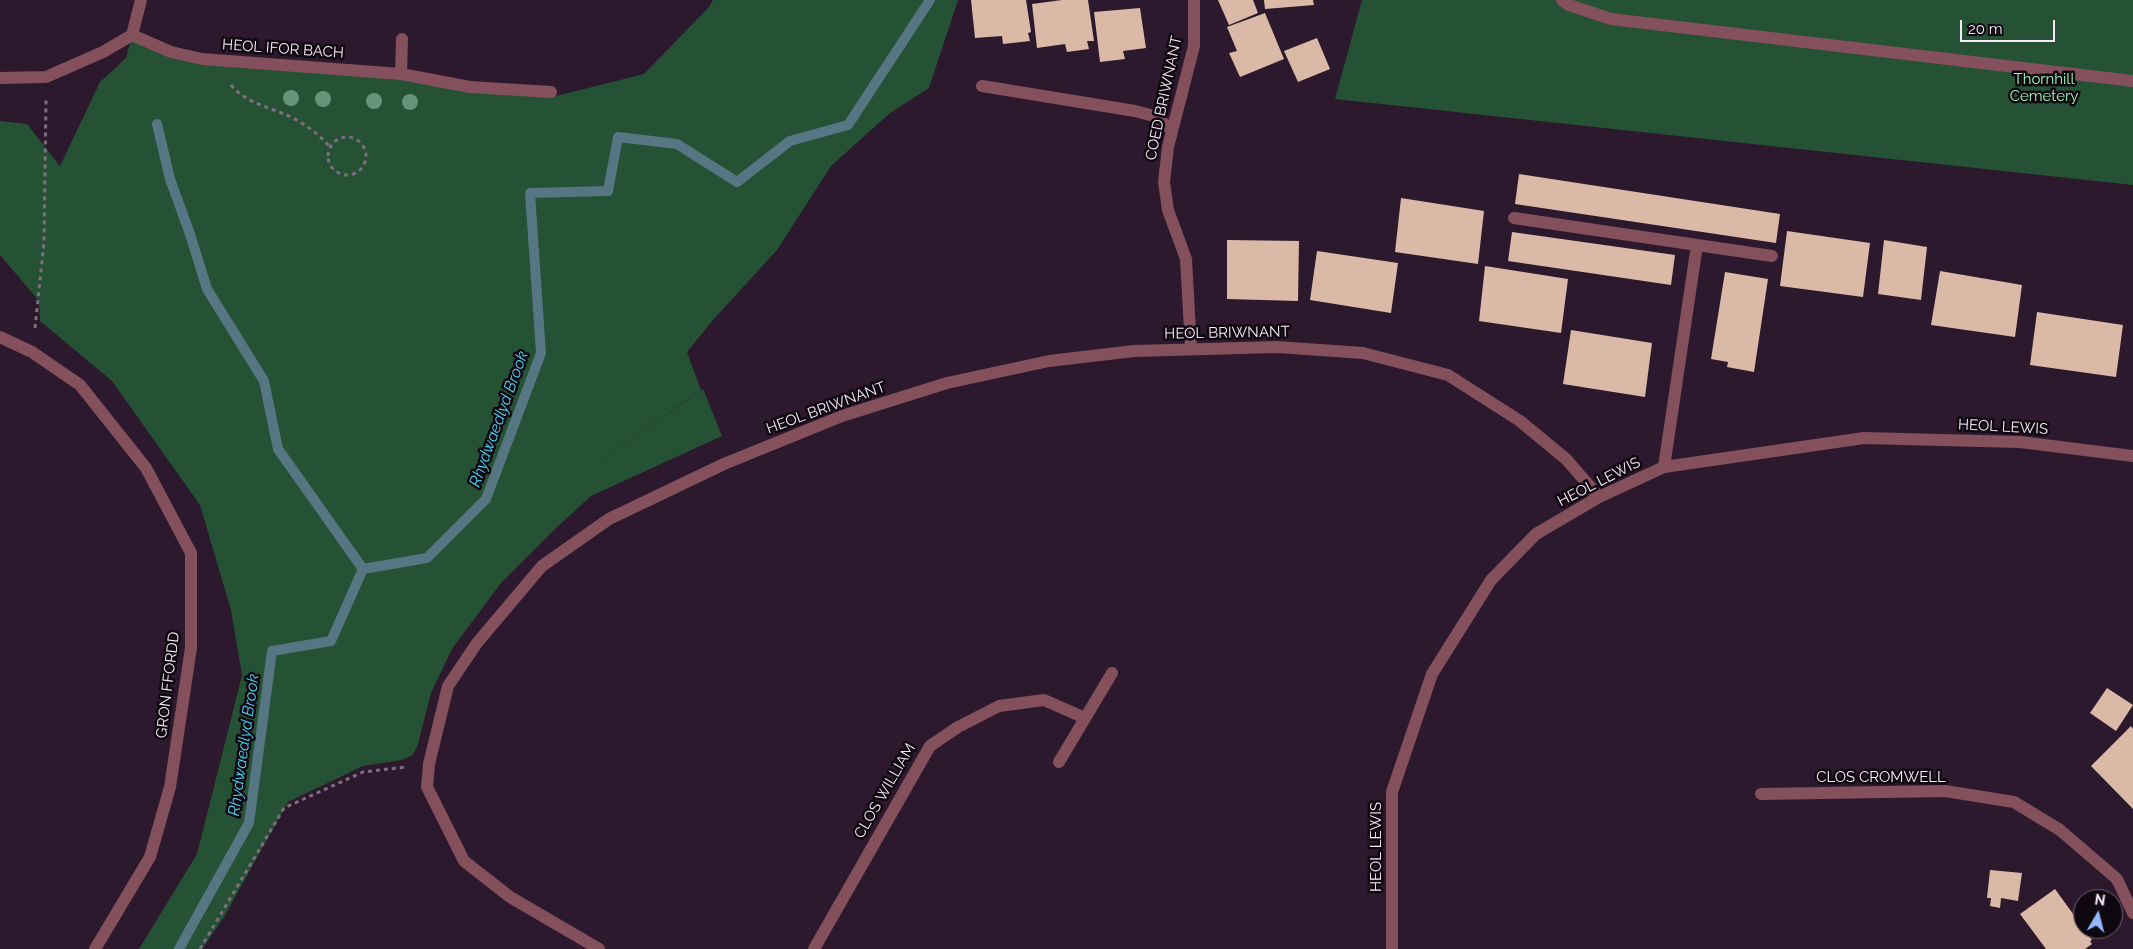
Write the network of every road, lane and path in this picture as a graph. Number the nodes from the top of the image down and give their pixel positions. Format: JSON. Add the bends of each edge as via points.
{"nodes":[{"id":1,"x":141,"y":0,"type":"edge"},
{"id":2,"x":1194,"y":0,"type":"edge"},
{"id":3,"x":1562,"y":0,"type":"edge"},
{"id":4,"x":132,"y":34,"type":"junction"},
{"id":5,"x":402,"y":39,"type":"dead end"},
{"id":6,"x":225,"y":60,"type":"junction"},
{"id":7,"x":401,"y":74,"type":"junction"},
{"id":8,"x":46,"y":76,"type":"junction"},
{"id":9,"x":0,"y":78,"type":"edge"},
{"id":10,"x":2133,"y":80,"type":"edge"},
{"id":11,"x":982,"y":86,"type":"dead end"},
{"id":12,"x":551,"y":92,"type":"dead end"},
{"id":13,"x":1172,"y":130,"type":"junction"},
{"id":14,"x":330,"y":147,"type":"junction"},
{"id":15,"x":1514,"y":218,"type":"dead end"},
{"id":16,"x":1697,"y":245,"type":"junction"},
{"id":17,"x":1772,"y":256,"type":"dead end"},
{"id":18,"x":0,"y":337,"type":"edge"},
{"id":19,"x":1191,"y":349,"type":"junction"},
{"id":20,"x":32,"y":352,"type":"junction"},
{"id":21,"x":2133,"y":456,"type":"edge"},
{"id":22,"x":1664,"y":467,"type":"junction"},
{"id":23,"x":1599,"y":497,"type":"junction"},
{"id":24,"x":1112,"y":673,"type":"dead end"},
{"id":25,"x":1085,"y":718,"type":"junction"},
{"id":26,"x":1059,"y":762,"type":"dead end"},
{"id":27,"x":429,"y":764,"type":"junction"},
{"id":28,"x":1761,"y":794,"type":"dead end"},
{"id":29,"x":2133,"y":913,"type":"edge"},
{"id":30,"x":95,"y":949,"type":"edge"},
{"id":31,"x":200,"y":949,"type":"edge"},
{"id":32,"x":599,"y":949,"type":"edge"},
{"id":33,"x":814,"y":949,"type":"edge"},
{"id":34,"x":1392,"y":949,"type":"edge"}],
"edges":[{"from":1,"to":4,"type":"street"},
{"from":2,"to":13,"type":"street","name":"COED BRIWNANT","via":[[1194,46]]},
{"from":3,"to":10,"type":"street","via":[[1611,19]]},
{"from":4,"to":6,"type":"street","name":"HEOL IFOR BACH","via":[[171,52]]},
{"from":4,"to":8,"type":"street","via":[[103,52]]},
{"from":5,"to":7,"type":"street"},
{"from":6,"to":7,"type":"street","name":"HEOL IFOR BACH"},
{"from":6,"to":14,"type":"path","via":[[230,84],[239,94],[290,117],[321,137]]},
{"from":7,"to":12,"type":"street","name":"HEOL IFOR BACH","via":[[470,87]]},
{"from":8,"to":9,"type":"street"},
{"from":8,"to":20,"type":"path","via":[[44,242]]},
{"from":11,"to":13,"type":"street","via":[[1134,111],[1154,116]]},
{"from":13,"to":19,"type":"street","name":"COED BRIWNANT","via":[[1164,182],[1168,210],[1186,259]]},
{"from":14,"to":14,"type":"path","via":[[330,165],[339,173],[351,175],[364,163],[365,151],[357,140],[345,137]]},
{"from":15,"to":16,"type":"street"},
{"from":16,"to":17,"type":"street"},
{"from":16,"to":22,"type":"street"},
{"from":18,"to":20,"type":"street","name":"GRON FFORDD"},
{"from":19,"to":23,"type":"street","name":"HEOL BRIWNANT","via":[[1277,347],[1363,352],[1448,375],[1520,421],[1566,459]]},
{"from":19,"to":27,"type":"street","name":"HEOL BRIWNANT","via":[[1134,351],[1049,361],[947,383],[842,416],[724,464],[610,519],[542,566],[478,644],[448,686]]},
{"from":20,"to":30,"type":"street","name":"GRON FFORDD","via":[[80,385],[146,468],[191,554],[191,648],[170,787],[150,856]]},
{"from":21,"to":22,"type":"street","name":"HEOL LEWIS","via":[[2020,442],[1864,438]]},
{"from":22,"to":23,"type":"street","name":"HEOL LEWIS"},
{"from":23,"to":34,"type":"street","name":"HEOL LEWIS","via":[[1536,534],[1491,580],[1432,674],[1392,792]]},
{"from":24,"to":25,"type":"street"},
{"from":25,"to":26,"type":"street"},
{"from":25,"to":33,"type":"street","name":"CLOS WILLIAM","via":[[1044,700],[999,706],[930,746]]},
{"from":27,"to":31,"type":"path","via":[[363,772],[284,808]]},
{"from":27,"to":32,"type":"street","name":"HEOL BRIWNANT","via":[[427,787],[464,861],[510,898]]},
{"from":28,"to":29,"type":"street","name":"CLOS CROMWELL","via":[[1945,791],[2014,802],[2060,830],[2117,879]]}]}
